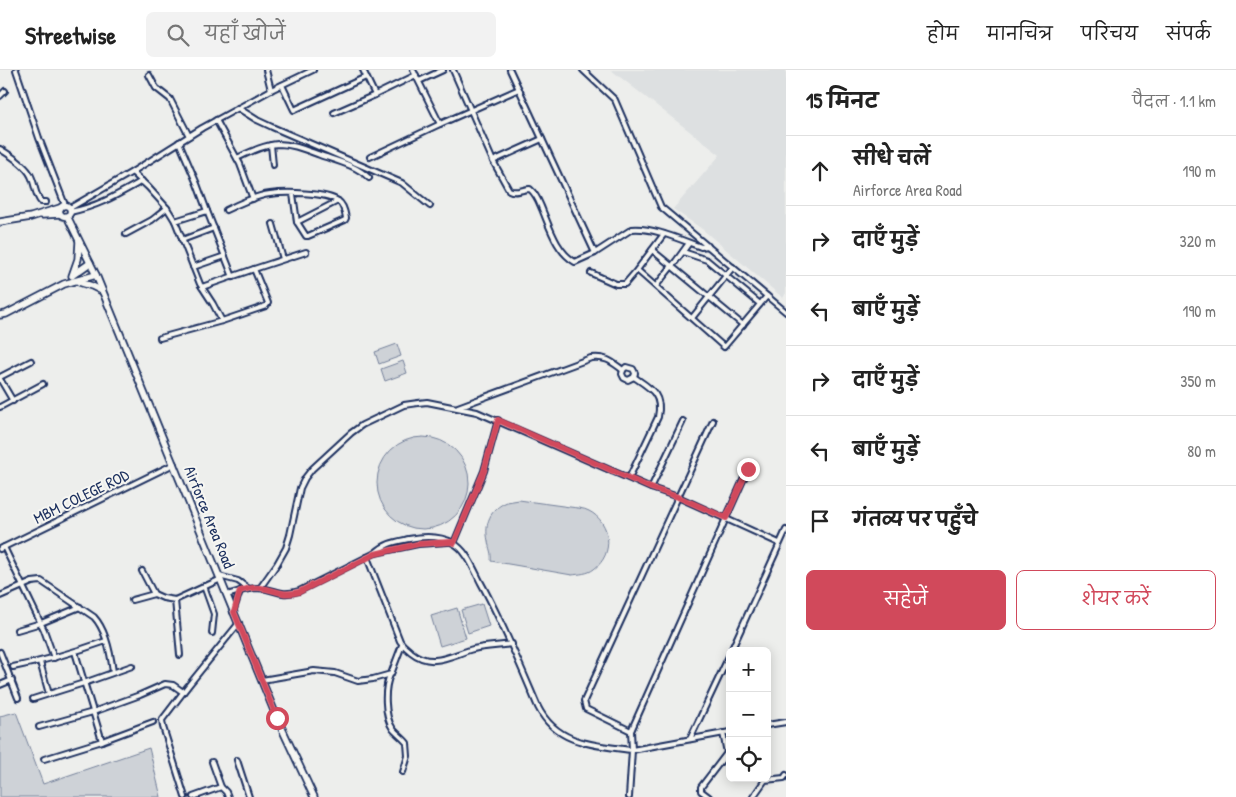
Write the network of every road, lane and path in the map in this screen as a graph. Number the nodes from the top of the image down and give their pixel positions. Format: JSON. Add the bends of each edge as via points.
{"nodes":[{"id":1,"x":16,"y":70,"type":"edge"},
{"id":2,"x":266,"y":70,"type":"edge"},
{"id":3,"x":313,"y":70,"type":"edge"},
{"id":4,"x":363,"y":70,"type":"edge"},
{"id":5,"x":414,"y":70,"type":"edge"},
{"id":6,"x":444,"y":70,"type":"edge"},
{"id":7,"x":453,"y":70,"type":"edge"},
{"id":8,"x":510,"y":70,"type":"edge"},
{"id":9,"x":583,"y":70,"type":"edge"},
{"id":10,"x":150,"y":75,"type":"dead end"},
{"id":11,"x":416,"y":75,"type":"junction"},
{"id":12,"x":366,"y":76,"type":"junction"},
{"id":13,"x":419,"y":81,"type":"junction"},
{"id":14,"x":282,"y":85,"type":"junction"},
{"id":15,"x":519,"y":89,"type":"junction"},
{"id":16,"x":5,"y":90,"type":"dead end"},
{"id":17,"x":271,"y":90,"type":"junction"},
{"id":18,"x":375,"y":95,"type":"junction"},
{"id":19,"x":0,"y":96,"type":"edge"},
{"id":20,"x":238,"y":108,"type":"junction"},
{"id":21,"x":471,"y":110,"type":"junction"},
{"id":22,"x":334,"y":113,"type":"dead end"},
{"id":23,"x":216,"y":120,"type":"junction"},
{"id":24,"x":440,"y":124,"type":"junction"},
{"id":25,"x":189,"y":136,"type":"junction"},
{"id":26,"x":542,"y":139,"type":"junction"},
{"id":27,"x":180,"y":142,"type":"junction"},
{"id":28,"x":271,"y":145,"type":"junction"},
{"id":29,"x":0,"y":149,"type":"edge"},
{"id":30,"x":370,"y":157,"type":"dead end"},
{"id":31,"x":237,"y":158,"type":"junction"},
{"id":32,"x":493,"y":161,"type":"junction"},
{"id":33,"x":272,"y":165,"type":"dead end"},
{"id":34,"x":132,"y":172,"type":"junction"},
{"id":35,"x":369,"y":178,"type":"dead end"},
{"id":36,"x":142,"y":182,"type":"junction"},
{"id":37,"x":292,"y":194,"type":"junction"},
{"id":38,"x":253,"y":198,"type":"junction"},
{"id":39,"x":338,"y":201,"type":"junction"},
{"id":40,"x":46,"y":202,"type":"dead end"},
{"id":41,"x":430,"y":206,"type":"dead end"},
{"id":42,"x":167,"y":208,"type":"junction"},
{"id":43,"x":65,"y":210,"type":"junction"},
{"id":44,"x":226,"y":210,"type":"dead end"},
{"id":45,"x":207,"y":212,"type":"junction"},
{"id":46,"x":0,"y":222,"type":"edge"},
{"id":47,"x":175,"y":222,"type":"junction"},
{"id":48,"x":297,"y":222,"type":"junction"},
{"id":49,"x":273,"y":224,"type":"dead end"},
{"id":50,"x":214,"y":228,"type":"junction"},
{"id":51,"x":126,"y":234,"type":"dead end"},
{"id":52,"x":664,"y":234,"type":"junction"},
{"id":53,"x":182,"y":240,"type":"junction"},
{"id":54,"x":79,"y":241,"type":"junction"},
{"id":55,"x":689,"y":243,"type":"junction"},
{"id":56,"x":708,"y":246,"type":"junction"},
{"id":57,"x":652,"y":250,"type":"junction"},
{"id":58,"x":306,"y":252,"type":"dead end"},
{"id":59,"x":682,"y":252,"type":"junction"},
{"id":60,"x":594,"y":253,"type":"junction"},
{"id":61,"x":225,"y":256,"type":"junction"},
{"id":62,"x":283,"y":259,"type":"junction"},
{"id":63,"x":90,"y":263,"type":"junction"},
{"id":64,"x":672,"y":266,"type":"junction"},
{"id":65,"x":194,"y":268,"type":"junction"},
{"id":66,"x":733,"y":268,"type":"junction"},
{"id":67,"x":254,"y":269,"type":"junction"},
{"id":68,"x":637,"y":270,"type":"junction"},
{"id":69,"x":591,"y":273,"type":"dead end"},
{"id":70,"x":96,"y":275,"type":"junction"},
{"id":71,"x":726,"y":276,"type":"junction"},
{"id":72,"x":233,"y":277,"type":"junction"},
{"id":73,"x":74,"y":278,"type":"junction"},
{"id":74,"x":656,"y":286,"type":"junction"},
{"id":75,"x":202,"y":287,"type":"junction"},
{"id":76,"x":102,"y":291,"type":"junction"},
{"id":77,"x":709,"y":296,"type":"junction"},
{"id":78,"x":767,"y":296,"type":"junction"},
{"id":79,"x":760,"y":304,"type":"junction"},
{"id":80,"x":786,"y":312,"type":"edge"},
{"id":81,"x":3,"y":314,"type":"edge"},
{"id":82,"x":692,"y":318,"type":"junction"},
{"id":83,"x":0,"y":321,"type":"edge"},
{"id":84,"x":222,"y":321,"type":"junction"},
{"id":85,"x":743,"y":325,"type":"junction"},
{"id":86,"x":160,"y":338,"type":"dead end"},
{"id":87,"x":31,"y":361,"type":"dead end"},
{"id":88,"x":623,"y":370,"type":"junction"},
{"id":89,"x":634,"y":377,"type":"junction"},
{"id":90,"x":0,"y":378,"type":"edge"},
{"id":91,"x":43,"y":384,"type":"dead end"},
{"id":92,"x":13,"y":400,"type":"junction"},
{"id":93,"x":0,"y":407,"type":"edge"},
{"id":94,"x":456,"y":408,"type":"junction"},
{"id":95,"x":498,"y":420,"type":"junction"},
{"id":96,"x":683,"y":421,"type":"dead end"},
{"id":97,"x":713,"y":421,"type":"dead end"},
{"id":98,"x":174,"y":464,"type":"junction"},
{"id":99,"x":748,"y":469,"type":"dead end"},
{"id":100,"x":629,"y":478,"type":"junction"},
{"id":101,"x":651,"y":488,"type":"junction"},
{"id":102,"x":678,"y":497,"type":"junction"},
{"id":103,"x":726,"y":518,"type":"junction"},
{"id":104,"x":786,"y":530,"type":"edge"},
{"id":105,"x":452,"y":542,"type":"junction"},
{"id":106,"x":779,"y":544,"type":"junction"},
{"id":107,"x":2,"y":548,"type":"edge"},
{"id":108,"x":375,"y":554,"type":"junction"},
{"id":109,"x":367,"y":557,"type":"junction"},
{"id":110,"x":142,"y":571,"type":"dead end"},
{"id":111,"x":220,"y":577,"type":"junction"},
{"id":112,"x":23,"y":585,"type":"junction"},
{"id":113,"x":204,"y":586,"type":"junction"},
{"id":114,"x":260,"y":588,"type":"junction"},
{"id":115,"x":249,"y":589,"type":"junction"},
{"id":116,"x":240,"y":591,"type":"junction"},
{"id":117,"x":154,"y":594,"type":"junction"},
{"id":118,"x":226,"y":595,"type":"junction"},
{"id":119,"x":0,"y":596,"type":"edge"},
{"id":120,"x":132,"y":600,"type":"dead end"},
{"id":121,"x":175,"y":600,"type":"junction"},
{"id":122,"x":80,"y":607,"type":"junction"},
{"id":123,"x":234,"y":612,"type":"junction"},
{"id":124,"x":41,"y":623,"type":"junction"},
{"id":125,"x":239,"y":623,"type":"junction"},
{"id":126,"x":17,"y":630,"type":"dead end"},
{"id":127,"x":212,"y":632,"type":"dead end"},
{"id":128,"x":106,"y":641,"type":"junction"},
{"id":129,"x":512,"y":644,"type":"junction"},
{"id":130,"x":402,"y":645,"type":"junction"},
{"id":131,"x":732,"y":647,"type":"edge"},
{"id":132,"x":0,"y":652,"type":"edge"},
{"id":133,"x":75,"y":652,"type":"junction"},
{"id":134,"x":180,"y":655,"type":"dead end"},
{"id":135,"x":54,"y":658,"type":"junction"},
{"id":136,"x":726,"y":661,"type":"edge"},
{"id":137,"x":40,"y":662,"type":"junction"},
{"id":138,"x":132,"y":666,"type":"dead end"},
{"id":139,"x":13,"y":668,"type":"dead end"},
{"id":140,"x":113,"y":672,"type":"junction"},
{"id":141,"x":390,"y":674,"type":"junction"},
{"id":142,"x":12,"y":680,"type":"junction"},
{"id":143,"x":262,"y":680,"type":"junction"},
{"id":144,"x":84,"y":683,"type":"junction"},
{"id":145,"x":0,"y":685,"type":"edge"},
{"id":146,"x":183,"y":692,"type":"junction"},
{"id":147,"x":50,"y":694,"type":"junction"},
{"id":148,"x":18,"y":698,"type":"dead end"},
{"id":149,"x":33,"y":699,"type":"dead end"},
{"id":150,"x":93,"y":712,"type":"junction"},
{"id":151,"x":152,"y":722,"type":"dead end"},
{"id":152,"x":786,"y":722,"type":"edge"},
{"id":153,"x":771,"y":724,"type":"edge"},
{"id":154,"x":39,"y":728,"type":"dead end"},
{"id":155,"x":631,"y":730,"type":"junction"},
{"id":156,"x":723,"y":733,"type":"junction"},
{"id":157,"x":726,"y":733,"type":"edge"},
{"id":158,"x":690,"y":739,"type":"junction"},
{"id":159,"x":102,"y":741,"type":"junction"},
{"id":160,"x":726,"y":746,"type":"edge"},
{"id":161,"x":632,"y":750,"type":"junction"},
{"id":162,"x":726,"y":756,"type":"edge"},
{"id":163,"x":44,"y":759,"type":"dead end"},
{"id":164,"x":238,"y":760,"type":"dead end"},
{"id":165,"x":212,"y":762,"type":"dead end"},
{"id":166,"x":403,"y":772,"type":"dead end"},
{"id":167,"x":785,"y":777,"type":"edge"},
{"id":168,"x":771,"y":778,"type":"edge"},
{"id":169,"x":761,"y":782,"type":"edge"},
{"id":170,"x":221,"y":787,"type":"junction"},
{"id":171,"x":185,"y":797,"type":"edge"},
{"id":172,"x":193,"y":797,"type":"edge"},
{"id":173,"x":228,"y":797,"type":"edge"},
{"id":174,"x":249,"y":797,"type":"edge"},
{"id":175,"x":314,"y":797,"type":"edge"},
{"id":176,"x":629,"y":797,"type":"edge"},
{"id":177,"x":709,"y":797,"type":"edge"},
{"id":178,"x":753,"y":797,"type":"edge"}],
"edges":[{"from":1,"to":43,"type":"street","name":"Airforce Area Road"},
{"from":2,"to":17,"type":"street"},
{"from":3,"to":14,"type":"street"},
{"from":4,"to":12,"type":"street"},
{"from":5,"to":11,"type":"street"},
{"from":6,"to":13,"type":"street"},
{"from":7,"to":21,"type":"street"},
{"from":8,"to":15,"type":"street"},
{"from":9,"to":56,"type":"street","via":[[615,100],[661,207]]},
{"from":10,"to":25,"type":"street","via":[[156,88],[170,99]]},
{"from":11,"to":13,"type":"street"},
{"from":11,"to":18,"type":"street"},
{"from":12,"to":14,"type":"street","via":[[294,110]]},
{"from":12,"to":18,"type":"street"},
{"from":13,"to":24,"type":"street"},
{"from":14,"to":17,"type":"street"},
{"from":15,"to":21,"type":"street"},
{"from":15,"to":26,"type":"street"},
{"from":16,"to":19,"type":"street"},
{"from":17,"to":20,"type":"street"},
{"from":18,"to":22,"type":"street"},
{"from":20,"to":23,"type":"street"},
{"from":20,"to":41,"type":"street","via":[[272,128],[402,183]]},
{"from":21,"to":24,"type":"street"},
{"from":21,"to":32,"type":"street"},
{"from":23,"to":25,"type":"street"},
{"from":23,"to":31,"type":"street"},
{"from":24,"to":30,"type":"street"},
{"from":25,"to":27,"type":"street"},
{"from":26,"to":32,"type":"street"},
{"from":26,"to":60,"type":"street"},
{"from":27,"to":34,"type":"street"},
{"from":27,"to":45,"type":"street"},
{"from":28,"to":31,"type":"street"},
{"from":28,"to":33,"type":"street"},
{"from":28,"to":35,"type":"street","via":[[296,146],[350,166]]},
{"from":29,"to":40,"type":"street","via":[[30,172],[38,199]]},
{"from":31,"to":38,"type":"street"},
{"from":32,"to":60,"type":"street","via":[[509,190],[530,190],[536,195],[555,238],[571,260],[575,262]]},
{"from":34,"to":36,"type":"street"},
{"from":34,"to":43,"type":"street"},
{"from":36,"to":42,"type":"street"},
{"from":36,"to":43,"type":"street","via":[[87,208]]},
{"from":37,"to":38,"type":"street"},
{"from":37,"to":39,"type":"street","via":[[316,194]]},
{"from":37,"to":48,"type":"street"},
{"from":38,"to":44,"type":"street"},
{"from":39,"to":48,"type":"street"},
{"from":39,"to":48,"type":"street","via":[[345,220],[308,236]]},
{"from":42,"to":47,"type":"street"},
{"from":42,"to":51,"type":"street"},
{"from":43,"to":46,"type":"street","via":[[50,210]]},
{"from":43,"to":54,"type":"street","name":"Airforce Area Road"},
{"from":45,"to":47,"type":"street"},
{"from":45,"to":50,"type":"street"},
{"from":47,"to":53,"type":"street"},
{"from":49,"to":62,"type":"street"},
{"from":50,"to":53,"type":"street"},
{"from":50,"to":61,"type":"street"},
{"from":52,"to":55,"type":"street"},
{"from":52,"to":57,"type":"street"},
{"from":52,"to":60,"type":"street","via":[[632,229]]},
{"from":53,"to":65,"type":"street"},
{"from":54,"to":63,"type":"street","name":"Airforce Area Road"},
{"from":54,"to":73,"type":"street"},
{"from":55,"to":56,"type":"street"},
{"from":55,"to":59,"type":"street"},
{"from":56,"to":66,"type":"street"},
{"from":57,"to":64,"type":"street"},
{"from":57,"to":68,"type":"street"},
{"from":58,"to":62,"type":"street"},
{"from":59,"to":64,"type":"street"},
{"from":59,"to":71,"type":"street","via":[[707,260]]},
{"from":61,"to":65,"type":"street"},
{"from":61,"to":72,"type":"street"},
{"from":62,"to":67,"type":"street"},
{"from":63,"to":70,"type":"street","name":"Airforce Area Road"},
{"from":63,"to":73,"type":"street"},
{"from":64,"to":74,"type":"street"},
{"from":64,"to":77,"type":"street"},
{"from":65,"to":75,"type":"street"},
{"from":66,"to":71,"type":"street"},
{"from":66,"to":78,"type":"street"},
{"from":67,"to":72,"type":"street"},
{"from":67,"to":84,"type":"street","via":[[267,305]]},
{"from":68,"to":69,"type":"street","via":[[625,284],[620,285]]},
{"from":68,"to":74,"type":"street"},
{"from":70,"to":73,"type":"street"},
{"from":70,"to":76,"type":"street","name":"Airforce Area Road"},
{"from":71,"to":77,"type":"street"},
{"from":71,"to":79,"type":"street"},
{"from":72,"to":75,"type":"street"},
{"from":73,"to":76,"type":"street"},
{"from":73,"to":81,"type":"street"},
{"from":74,"to":82,"type":"street"},
{"from":75,"to":84,"type":"street"},
{"from":76,"to":98,"type":"street","name":"Airforce Area Road"},
{"from":77,"to":82,"type":"street"},
{"from":77,"to":85,"type":"street"},
{"from":78,"to":79,"type":"street"},
{"from":78,"to":80,"type":"street"},
{"from":79,"to":85,"type":"street"},
{"from":81,"to":83,"type":"street"},
{"from":82,"to":85,"type":"street","via":[[724,347]]},
{"from":84,"to":86,"type":"street"},
{"from":87,"to":90,"type":"street"},
{"from":88,"to":89,"type":"street","via":[[626,379]]},
{"from":88,"to":89,"type":"street","via":[[626,367],[633,369]]},
{"from":88,"to":94,"type":"street","via":[[605,358],[591,358]]},
{"from":89,"to":100,"type":"street","via":[[657,395],[660,409]]},
{"from":90,"to":92,"type":"street"},
{"from":91,"to":92,"type":"street"},
{"from":92,"to":93,"type":"street"},
{"from":94,"to":95,"type":"street"},
{"from":94,"to":114,"type":"street","via":[[428,402],[404,405],[351,433],[312,469],[300,488],[286,548]]},
{"from":95,"to":100,"type":"street"},
{"from":95,"to":105,"type":"street","via":[[484,471]]},
{"from":96,"to":101,"type":"street"},
{"from":97,"to":102,"type":"street"},
{"from":98,"to":107,"type":"street","name":"MBM COLEGE ROD"},
{"from":98,"to":111,"type":"street","name":"Airforce Area Road"},
{"from":99,"to":103,"type":"street"},
{"from":100,"to":101,"type":"street"},
{"from":101,"to":102,"type":"street"},
{"from":102,"to":103,"type":"street"},
{"from":102,"to":155,"type":"street","via":[[584,701],[586,709]]},
{"from":103,"to":106,"type":"street"},
{"from":103,"to":155,"type":"street"},
{"from":104,"to":106,"type":"street"},
{"from":105,"to":108,"type":"street","via":[[418,544]]},
{"from":105,"to":108,"type":"street","via":[[437,537],[417,537],[382,546]]},
{"from":105,"to":129,"type":"street","via":[[471,563]]},
{"from":106,"to":131,"type":"street"},
{"from":107,"to":112,"type":"street"},
{"from":108,"to":109,"type":"street"},
{"from":109,"to":114,"type":"street","via":[[299,592],[285,594]]},
{"from":109,"to":130,"type":"street"},
{"from":110,"to":117,"type":"street"},
{"from":111,"to":113,"type":"street"},
{"from":111,"to":115,"type":"street","via":[[238,581]]},
{"from":111,"to":118,"type":"street","name":"Airforce Area Road"},
{"from":112,"to":119,"type":"street"},
{"from":112,"to":122,"type":"street","via":[[41,581]]},
{"from":112,"to":124,"type":"street"},
{"from":113,"to":121,"type":"street"},
{"from":113,"to":127,"type":"street","via":[[214,614]]},
{"from":114,"to":115,"type":"street"},
{"from":115,"to":116,"type":"street"},
{"from":116,"to":118,"type":"street"},
{"from":116,"to":123,"type":"street"},
{"from":117,"to":120,"type":"street"},
{"from":117,"to":121,"type":"street"},
{"from":118,"to":123,"type":"street","name":"Airforce Area Road"},
{"from":121,"to":134,"type":"street"},
{"from":122,"to":124,"type":"street"},
{"from":122,"to":128,"type":"street","via":[[98,621]]},
{"from":123,"to":125,"type":"street","name":"Airforce Area Road"},
{"from":124,"to":126,"type":"street"},
{"from":124,"to":135,"type":"street"},
{"from":125,"to":143,"type":"street","name":"Airforce Area Road"},
{"from":125,"to":146,"type":"street"},
{"from":128,"to":133,"type":"street"},
{"from":128,"to":140,"type":"street"},
{"from":129,"to":130,"type":"street","via":[[474,649],[438,661],[415,655]]},
{"from":129,"to":161,"type":"street","via":[[538,707],[549,725],[573,739]]},
{"from":130,"to":141,"type":"street"},
{"from":132,"to":142,"type":"street"},
{"from":133,"to":135,"type":"street"},
{"from":133,"to":144,"type":"street"},
{"from":135,"to":137,"type":"street"},
{"from":136,"to":158,"type":"street"},
{"from":137,"to":139,"type":"street"},
{"from":137,"to":147,"type":"street"},
{"from":138,"to":140,"type":"street"},
{"from":140,"to":144,"type":"street"},
{"from":141,"to":143,"type":"street","via":[[358,681],[336,673],[314,671]]},
{"from":141,"to":166,"type":"street","via":[[386,710],[393,728],[407,743],[408,756]]},
{"from":142,"to":145,"type":"street"},
{"from":142,"to":148,"type":"street"},
{"from":143,"to":175,"type":"street","name":"Airforce Area Road"},
{"from":144,"to":147,"type":"street"},
{"from":144,"to":150,"type":"street"},
{"from":146,"to":150,"type":"street","via":[[174,685],[165,684]]},
{"from":146,"to":171,"type":"street","via":[[162,720]]},
{"from":147,"to":149,"type":"street"},
{"from":150,"to":154,"type":"street"},
{"from":150,"to":159,"type":"street"},
{"from":151,"to":159,"type":"street"},
{"from":152,"to":153,"type":"street"},
{"from":155,"to":161,"type":"street"},
{"from":156,"to":157,"type":"street"},
{"from":156,"to":158,"type":"street"},
{"from":156,"to":160,"type":"street"},
{"from":158,"to":161,"type":"street"},
{"from":159,"to":163,"type":"street"},
{"from":161,"to":176,"type":"street"},
{"from":162,"to":177,"type":"street","via":[[701,787]]},
{"from":164,"to":174,"type":"street"},
{"from":165,"to":170,"type":"street"},
{"from":167,"to":168,"type":"street"},
{"from":169,"to":178,"type":"street"},
{"from":170,"to":172,"type":"street"},
{"from":170,"to":173,"type":"street"}]}
